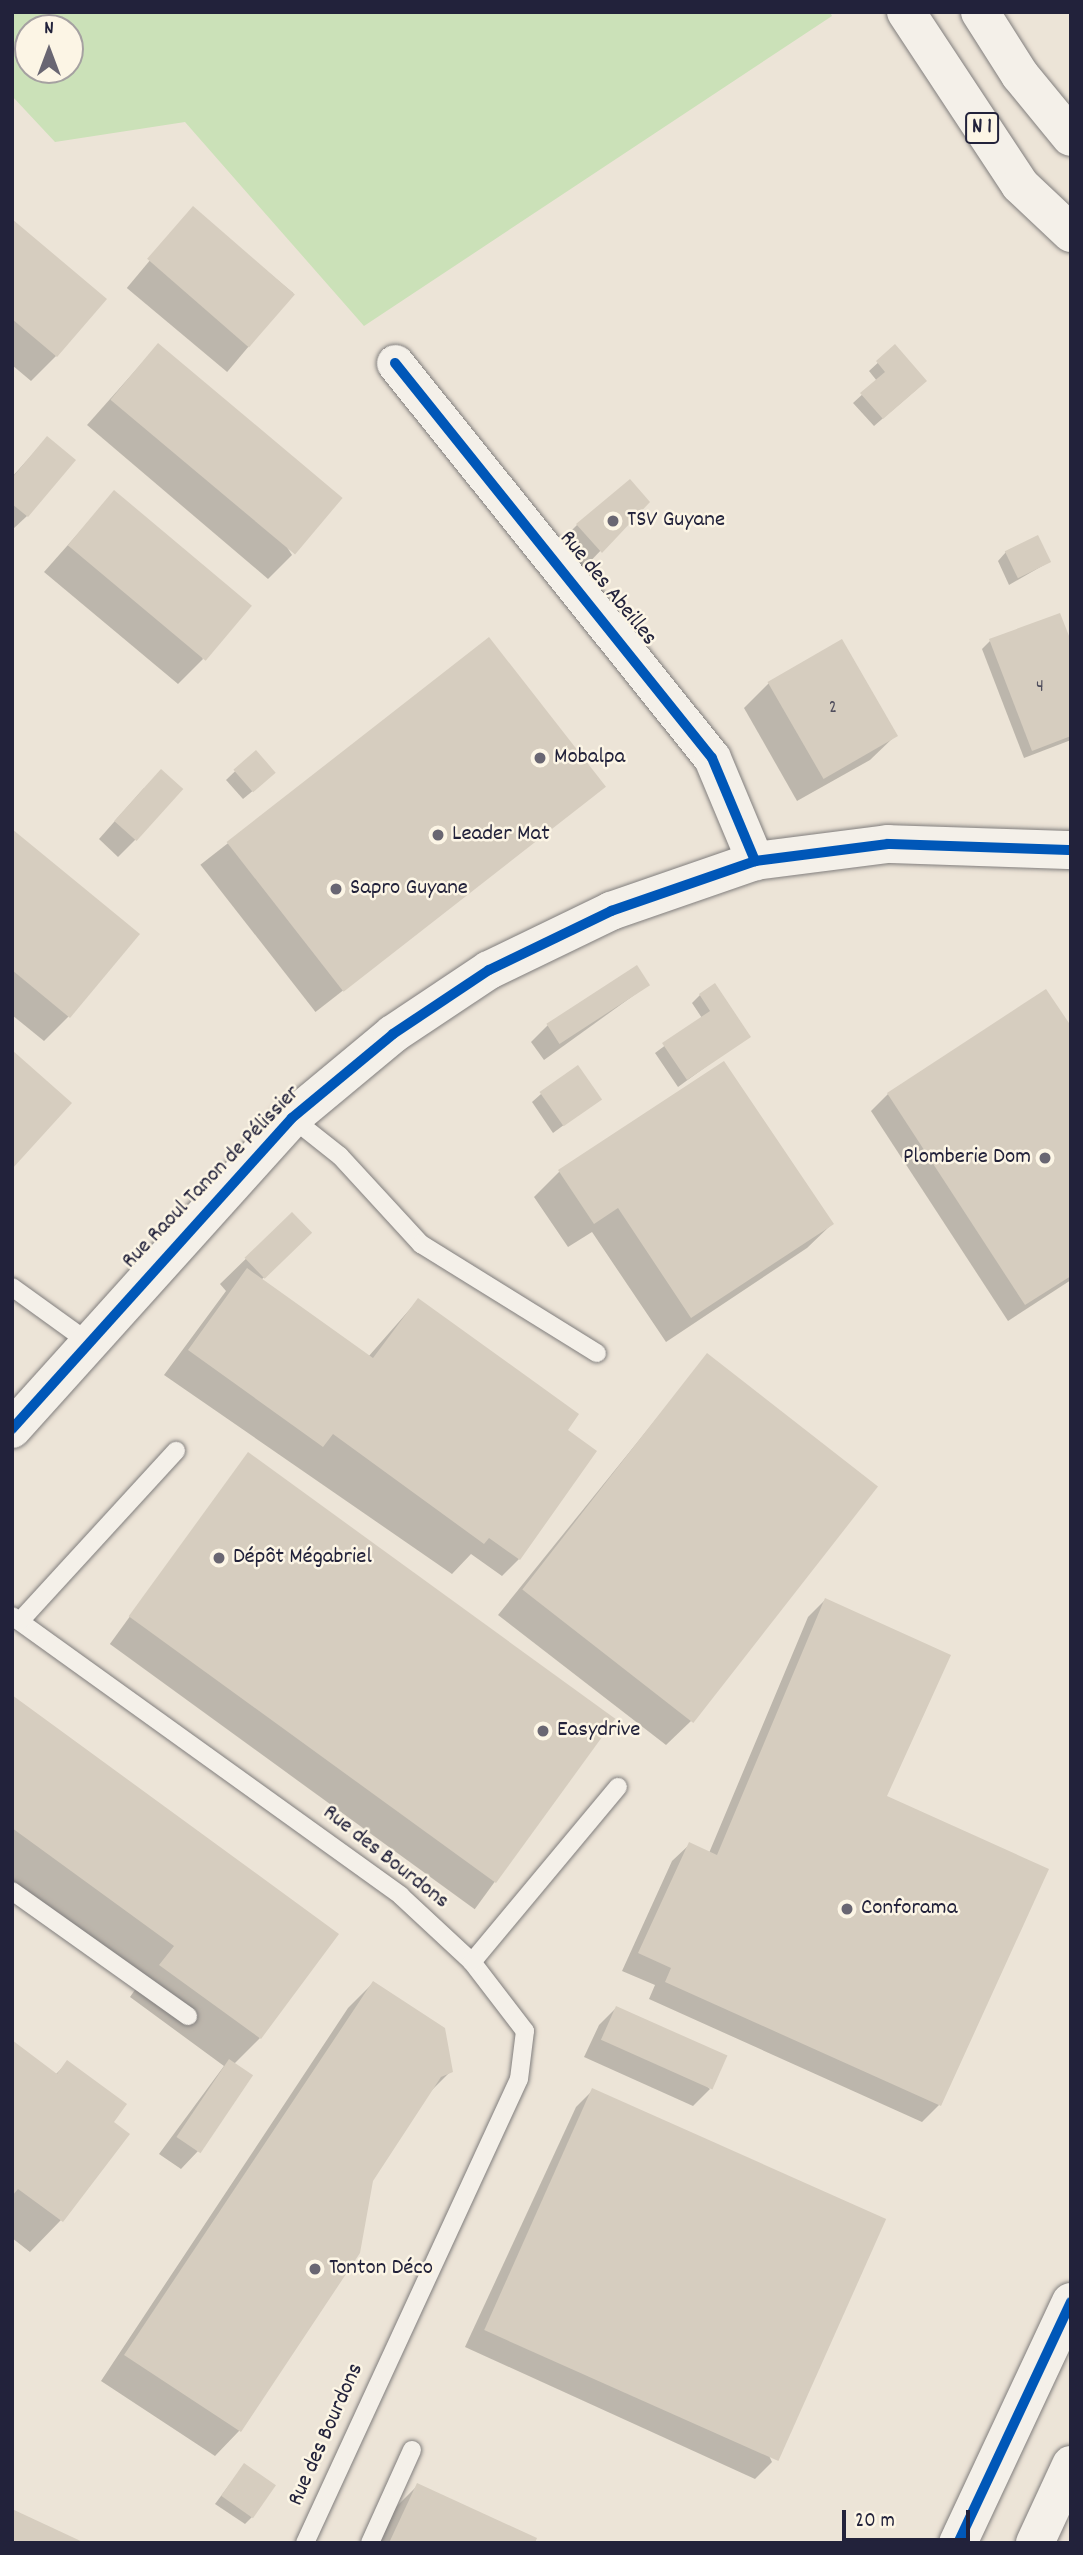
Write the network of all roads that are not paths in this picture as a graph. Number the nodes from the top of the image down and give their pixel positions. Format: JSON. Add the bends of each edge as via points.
{"nodes":[{"id":1,"x":906,"y":12,"type":"edge"},
{"id":2,"x":980,"y":12,"type":"edge"},
{"id":3,"x":1071,"y":137,"type":"edge"},
{"id":4,"x":1071,"y":233,"type":"edge"},
{"id":5,"x":395,"y":363,"type":"dead end"},
{"id":6,"x":1071,"y":850,"type":"edge"},
{"id":7,"x":755,"y":861,"type":"junction"},
{"id":8,"x":292,"y":1118,"type":"junction"},
{"id":9,"x":12,"y":1287,"type":"edge"},
{"id":10,"x":88,"y":1341,"type":"junction"},
{"id":11,"x":597,"y":1353,"type":"dead end"},
{"id":12,"x":12,"y":1429,"type":"edge"},
{"id":13,"x":176,"y":1451,"type":"dead end"},
{"id":14,"x":16,"y":1618,"type":"edge"},
{"id":15,"x":618,"y":1787,"type":"dead end"},
{"id":16,"x":12,"y":1891,"type":"edge"},
{"id":17,"x":472,"y":1962,"type":"junction"},
{"id":18,"x":188,"y":2016,"type":"dead end"},
{"id":19,"x":1071,"y":2302,"type":"edge"},
{"id":20,"x":412,"y":2451,"type":"dead end"},
{"id":21,"x":1071,"y":2465,"type":"edge"},
{"id":22,"x":305,"y":2543,"type":"edge"},
{"id":23,"x":370,"y":2543,"type":"edge"},
{"id":24,"x":958,"y":2543,"type":"edge"},
{"id":25,"x":1035,"y":2543,"type":"edge"}],
"edges":[{"from":1,"to":4,"type":"street","number":"N 1","via":[[1020,185]]},
{"from":2,"to":3,"type":"street","via":[[1020,75]]},
{"from":5,"to":7,"type":"street","name":"Rue des Abeilles","via":[[712,758]]},
{"from":6,"to":7,"type":"street","name":"Rue Raoul Tanon de Pélissier","via":[[888,844]]},
{"from":7,"to":8,"type":"street","name":"Rue Raoul Tanon de Pélissier","via":[[611,911],[489,970],[393,1034]]},
{"from":8,"to":10,"type":"street","name":"Rue Raoul Tanon de Pélissier"},
{"from":8,"to":11,"type":"lane","via":[[340,1156],[421,1244]]},
{"from":9,"to":10,"type":"lane"},
{"from":10,"to":12,"type":"street","name":"Rue Raoul Tanon de Pélissier"},
{"from":13,"to":14,"type":"lane"},
{"from":14,"to":17,"type":"lane","name":"Rue des Bourdons","via":[[401,1896]]},
{"from":15,"to":17,"type":"lane"},
{"from":16,"to":18,"type":"lane"},
{"from":17,"to":22,"type":"lane","name":"Rue des Bourdons","via":[[525,2031],[519,2079]]},
{"from":19,"to":24,"type":"street"},
{"from":20,"to":23,"type":"lane"},
{"from":21,"to":25,"type":"street"}]}
